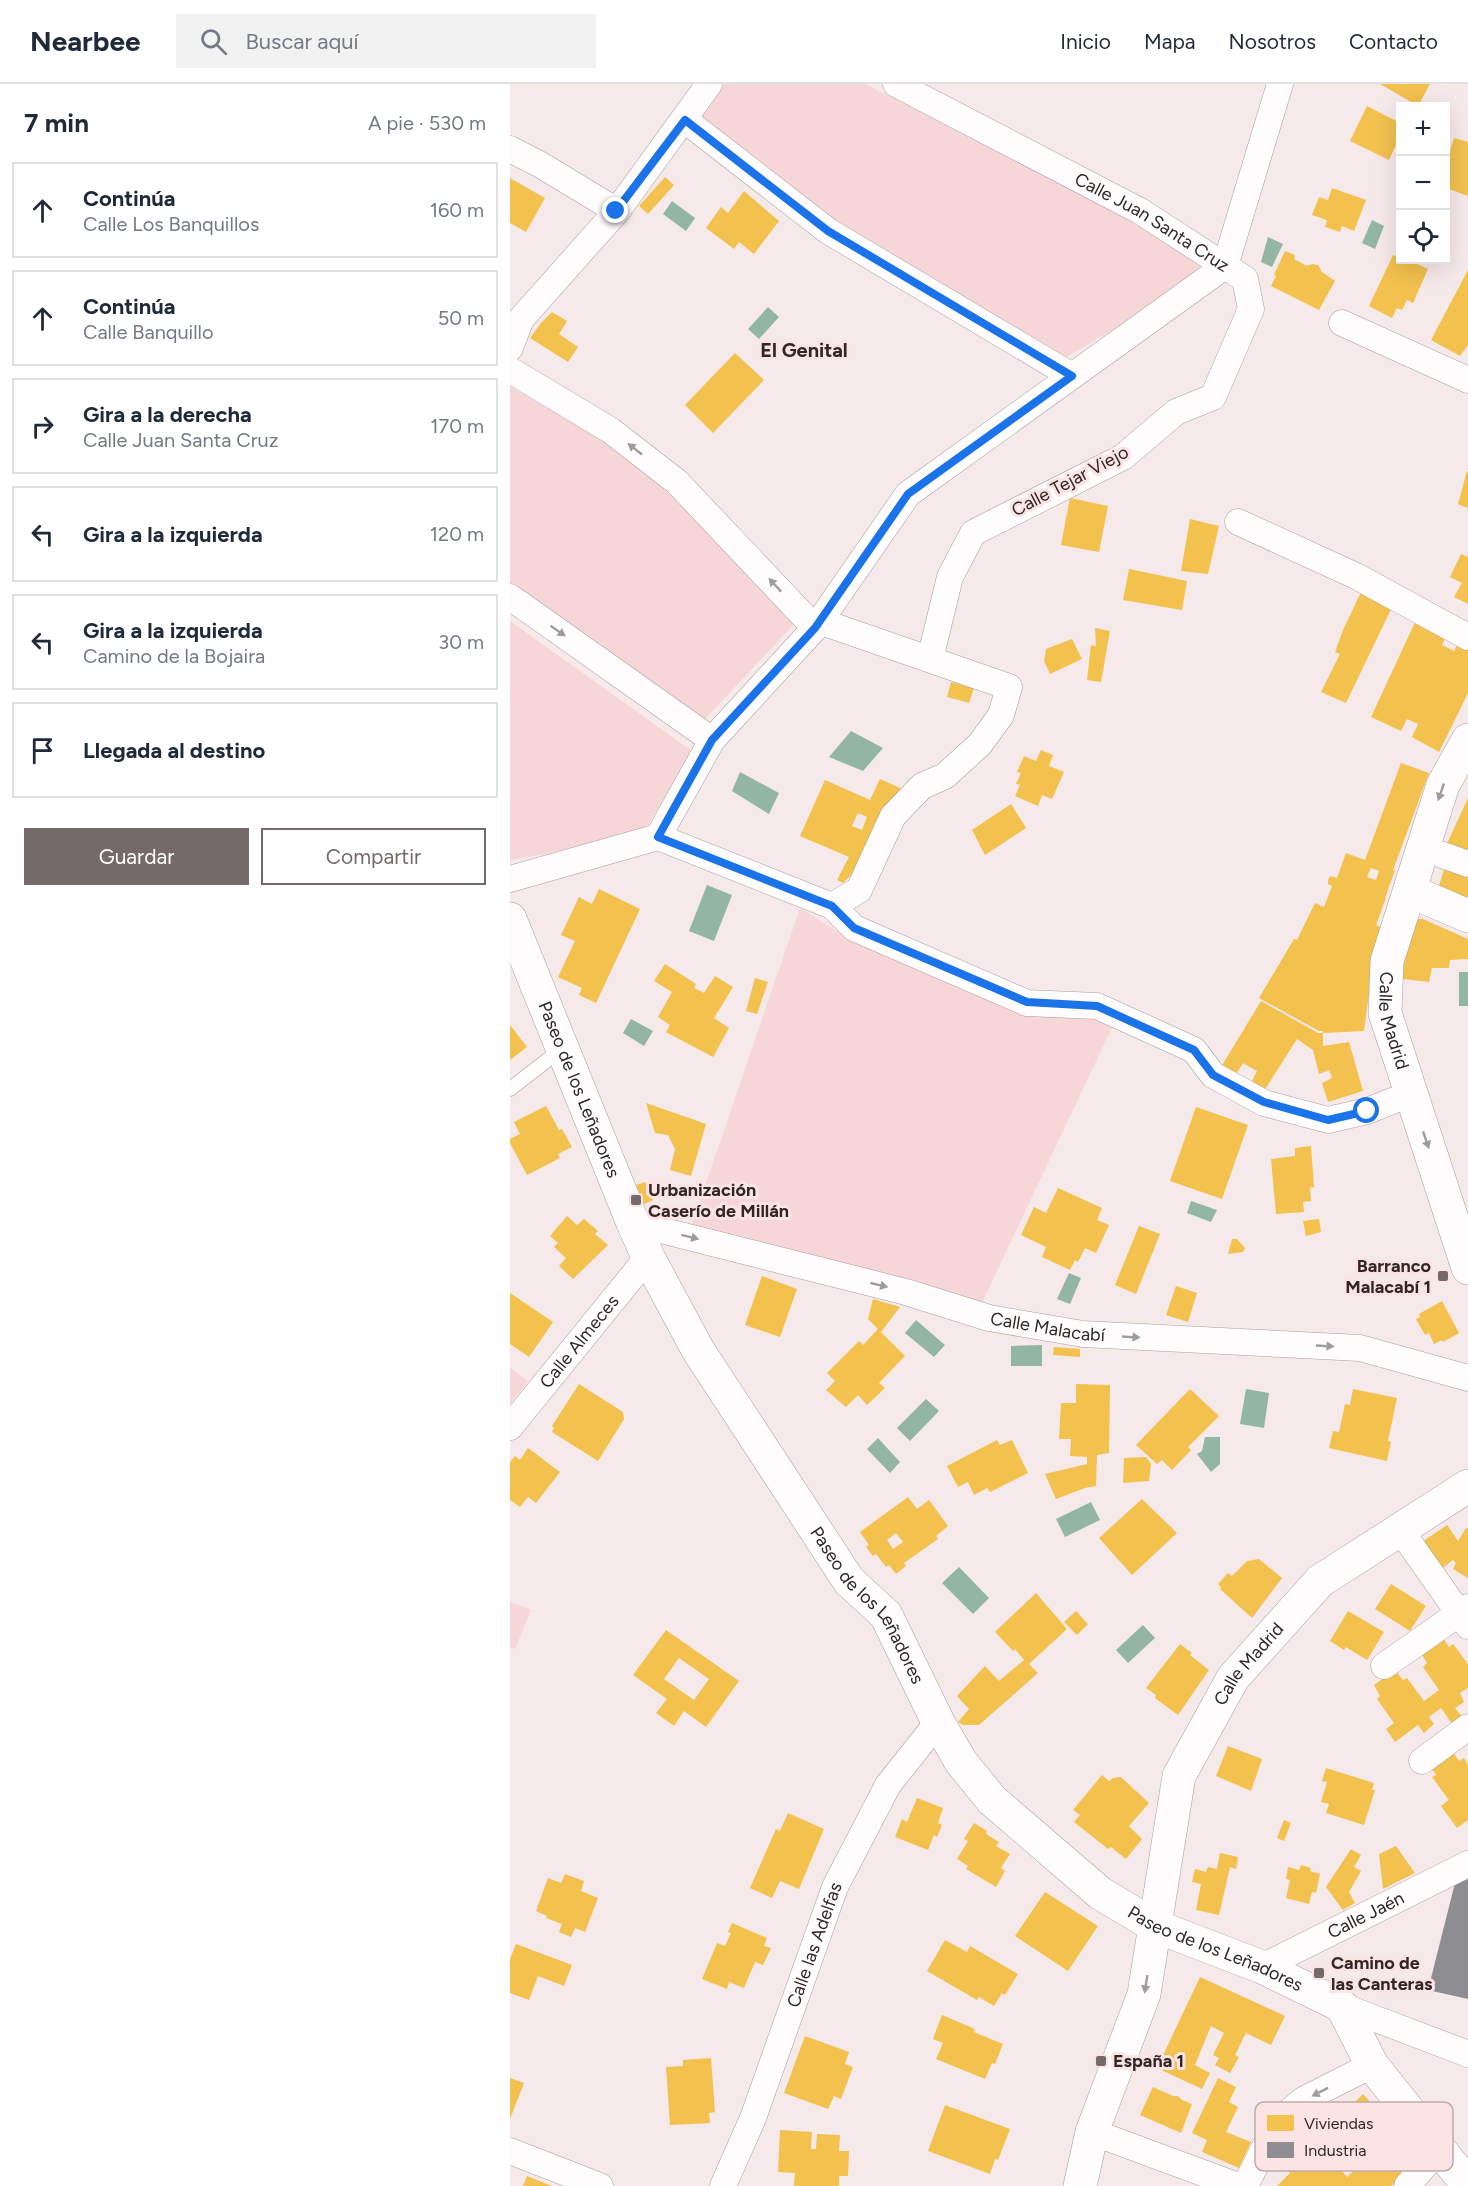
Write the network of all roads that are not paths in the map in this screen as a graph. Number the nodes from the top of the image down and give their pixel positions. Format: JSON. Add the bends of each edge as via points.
{"nodes":[{"id":1,"x":710,"y":84,"type":"edge"},
{"id":2,"x":896,"y":84,"type":"edge"},
{"id":3,"x":1280,"y":84,"type":"edge"},
{"id":4,"x":685,"y":120,"type":"junction"},
{"id":5,"x":510,"y":149,"type":"edge"},
{"id":6,"x":616,"y":211,"type":"junction"},
{"id":7,"x":1225,"y":266,"type":"junction"},
{"id":8,"x":1342,"y":323,"type":"dead end"},
{"id":9,"x":510,"y":348,"type":"edge"},
{"id":10,"x":510,"y":370,"type":"edge"},
{"id":11,"x":1072,"y":376,"type":"junction"},
{"id":12,"x":1468,"y":380,"type":"edge"},
{"id":13,"x":1238,"y":522,"type":"dead end"},
{"id":14,"x":510,"y":597,"type":"edge"},
{"id":15,"x":817,"y":625,"type":"junction"},
{"id":16,"x":1468,"y":637,"type":"edge"},
{"id":17,"x":930,"y":660,"type":"junction"},
{"id":18,"x":712,"y":740,"type":"junction"},
{"id":19,"x":1468,"y":740,"type":"edge"},
{"id":20,"x":658,"y":837,"type":"junction"},
{"id":21,"x":1423,"y":848,"type":"junction"},
{"id":22,"x":1468,"y":864,"type":"edge"},
{"id":23,"x":510,"y":879,"type":"edge"},
{"id":24,"x":1410,"y":891,"type":"junction"},
{"id":25,"x":832,"y":906,"type":"junction"},
{"id":26,"x":1468,"y":916,"type":"edge"},
{"id":27,"x":510,"y":919,"type":"edge"},
{"id":28,"x":563,"y":1048,"type":"junction"},
{"id":29,"x":510,"y":1089,"type":"edge"},
{"id":30,"x":1410,"y":1094,"type":"junction"},
{"id":31,"x":633,"y":1223,"type":"junction"},
{"id":32,"x":648,"y":1257,"type":"junction"},
{"id":33,"x":1468,"y":1268,"type":"edge"},
{"id":34,"x":1468,"y":1378,"type":"edge"},
{"id":35,"x":510,"y":1427,"type":"edge"},
{"id":36,"x":1468,"y":1486,"type":"edge"},
{"id":37,"x":1401,"y":1531,"type":"junction"},
{"id":38,"x":1465,"y":1615,"type":"edge"},
{"id":39,"x":1384,"y":1666,"type":"dead end"},
{"id":40,"x":938,"y":1722,"type":"junction"},
{"id":41,"x":1468,"y":1727,"type":"edge"},
{"id":42,"x":1422,"y":1761,"type":"dead end"},
{"id":43,"x":1468,"y":1864,"type":"edge"},
{"id":44,"x":1155,"y":1926,"type":"junction"},
{"id":45,"x":1262,"y":1967,"type":"junction"},
{"id":46,"x":1342,"y":2006,"type":"junction"},
{"id":47,"x":1468,"y":2054,"type":"edge"},
{"id":48,"x":1372,"y":2065,"type":"junction"},
{"id":49,"x":1301,"y":2102,"type":"edge"},
{"id":50,"x":1402,"y":2102,"type":"edge"},
{"id":51,"x":1092,"y":2132,"type":"junction"},
{"id":52,"x":510,"y":2151,"type":"edge"},
{"id":53,"x":1453,"y":2165,"type":"edge"},
{"id":54,"x":1255,"y":2166,"type":"edge"},
{"id":55,"x":1420,"y":2171,"type":"edge"},
{"id":56,"x":1468,"y":2185,"type":"edge"},
{"id":57,"x":600,"y":2186,"type":"edge"},
{"id":58,"x":723,"y":2186,"type":"edge"},
{"id":59,"x":1080,"y":2186,"type":"edge"},
{"id":60,"x":1238,"y":2186,"type":"edge"},
{"id":61,"x":1245,"y":2186,"type":"edge"},
{"id":62,"x":1407,"y":2186,"type":"edge"}],
"edges":[{"from":1,"to":4,"type":"street"},
{"from":2,"to":7,"type":"street","name":"Calle Juan Santa Cruz","via":[[1140,211]]},
{"from":3,"to":7,"type":"street"},
{"from":4,"to":6,"type":"street"},
{"from":4,"to":11,"type":"street","via":[[828,231]]},
{"from":5,"to":6,"type":"street"},
{"from":6,"to":9,"type":"street","via":[[522,319]]},
{"from":7,"to":11,"type":"street","name":"Calle Juan Santa Cruz"},
{"from":7,"to":17,"type":"street","name":"Calle Tejar Viejo","via":[[1245,279],[1251,309],[1213,397],[1176,412],[1123,457],[973,533],[950,577]]},
{"from":8,"to":12,"type":"street"},
{"from":15,"to":10,"type":"street","one_way":true,"via":[[677,482],[610,430]]},
{"from":11,"to":15,"type":"street","name":"Calle Juan Santa Cruz","via":[[908,494]]},
{"from":13,"to":16,"type":"street","via":[[1356,576]]},
{"from":14,"to":18,"type":"street","one_way":true},
{"from":15,"to":17,"type":"street"},
{"from":15,"to":18,"type":"street","name":"Calle Juan Santa Cruz"},
{"from":17,"to":25,"type":"street","via":[[1009,687],[1002,715],[980,744],[945,776],[922,786],[893,816],[860,890]]},
{"from":18,"to":20,"type":"street","name":"Calle Juan Santa Cruz"},
{"from":19,"to":21,"type":"street","name":"Calle Madrid","one_way":true,"via":[[1443,785]]},
{"from":20,"to":23,"type":"street"},
{"from":20,"to":25,"type":"street"},
{"from":21,"to":22,"type":"street"},
{"from":21,"to":24,"type":"street","name":"Calle Madrid"},
{"from":24,"to":26,"type":"street"},
{"from":24,"to":30,"type":"street","name":"Calle Madrid","via":[[1387,961],[1385,1013]]},
{"from":25,"to":30,"type":"street","via":[[854,928],[1027,1002],[1097,1006],[1194,1050],[1213,1075],[1264,1102],[1328,1120],[1367,1111]]},
{"from":27,"to":28,"type":"street","name":"Paseo de los Leñadores"},
{"from":28,"to":29,"type":"lane"},
{"from":28,"to":31,"type":"street","name":"Paseo de los Leñadores"},
{"from":30,"to":33,"type":"street","name":"Calle Madrid","one_way":true},
{"from":31,"to":32,"type":"street","name":"Paseo de los Leñadores"},
{"from":31,"to":34,"type":"street","name":"Calle Malacabí","one_way":true,"via":[[906,1292],[989,1318],[1083,1334],[1360,1348]]},
{"from":32,"to":35,"type":"street","name":"Calle Almeces"},
{"from":32,"to":40,"type":"street","name":"Paseo de los Leñadores","via":[[698,1350],[849,1581],[886,1615]]},
{"from":36,"to":37,"type":"street","name":"Calle Madrid"},
{"from":37,"to":38,"type":"street"},
{"from":37,"to":44,"type":"street","name":"Calle Madrid","via":[[1320,1581],[1233,1678],[1179,1776]]},
{"from":38,"to":39,"type":"street"},
{"from":40,"to":44,"type":"street","name":"Paseo de los Leñadores","via":[[961,1762],[992,1800],[1100,1893]]},
{"from":40,"to":58,"type":"street","name":"Calle las Adelfas","via":[[888,1785],[835,1887],[753,2118]]},
{"from":41,"to":42,"type":"street"},
{"from":43,"to":45,"type":"street","name":"Calle Jaén"},
{"from":44,"to":45,"type":"street","name":"Paseo de los Leñadores"},
{"from":44,"to":51,"type":"street","name":"Calle Madrid","one_way":true,"via":[[1144,1994]]},
{"from":45,"to":46,"type":"street","name":"Paseo de los Leñadores"},
{"from":46,"to":47,"type":"street","name":"Paseo de los Leñadores"},
{"from":46,"to":48,"type":"street"},
{"from":48,"to":49,"type":"street","one_way":true},
{"from":48,"to":50,"type":"street"},
{"from":51,"to":59,"type":"street","name":"Calle Madrid"},
{"from":51,"to":60,"type":"street"},
{"from":52,"to":57,"type":"street"},
{"from":53,"to":56,"type":"street"},
{"from":54,"to":61,"type":"street","one_way":true},
{"from":55,"to":62,"type":"street"}]}
